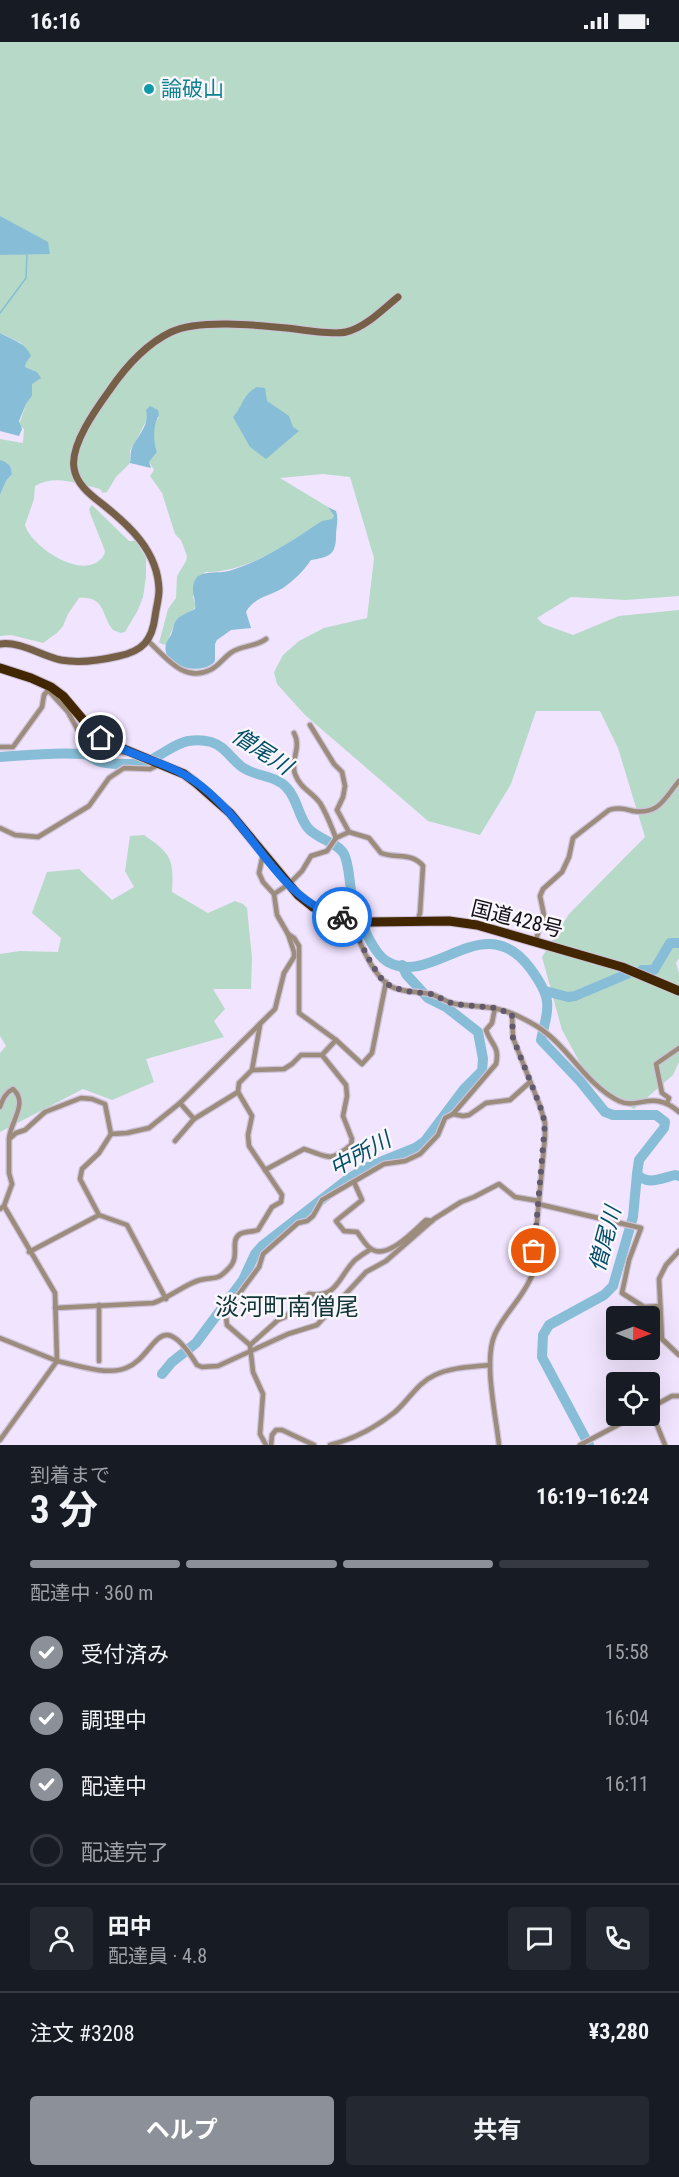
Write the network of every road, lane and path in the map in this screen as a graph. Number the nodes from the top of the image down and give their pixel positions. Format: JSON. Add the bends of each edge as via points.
{"nodes":[{"id":1,"x":398,"y":297,"type":"dead end"},
{"id":2,"x":266,"y":639,"type":"dead end"},
{"id":3,"x":148,"y":641,"type":"junction"},
{"id":4,"x":0,"y":644,"type":"edge"},
{"id":5,"x":0,"y":668,"type":"edge"},
{"id":6,"x":49,"y":689,"type":"junction"},
{"id":7,"x":310,"y":724,"type":"dead end"},
{"id":8,"x":294,"y":733,"type":"dead end"},
{"id":9,"x":0,"y":747,"type":"edge"},
{"id":10,"x":157,"y":764,"type":"junction"},
{"id":11,"x":679,"y":781,"type":"edge"},
{"id":12,"x":0,"y":828,"type":"edge"},
{"id":13,"x":349,"y":832,"type":"junction"},
{"id":14,"x":336,"y":838,"type":"junction"},
{"id":15,"x":263,"y":853,"type":"junction"},
{"id":16,"x":289,"y":885,"type":"junction"},
{"id":17,"x":274,"y":894,"type":"junction"},
{"id":18,"x":360,"y":921,"type":"junction"},
{"id":19,"x":417,"y":922,"type":"junction"},
{"id":20,"x":288,"y":934,"type":"junction"},
{"id":21,"x":536,"y":941,"type":"junction"},
{"id":22,"x":387,"y":982,"type":"junction"},
{"id":23,"x":679,"y":991,"type":"edge"},
{"id":24,"x":495,"y":1008,"type":"junction"},
{"id":25,"x":512,"y":1014,"type":"junction"},
{"id":26,"x":260,"y":1025,"type":"junction"},
{"id":27,"x":336,"y":1040,"type":"junction"},
{"id":28,"x":679,"y":1048,"type":"edge"},
{"id":29,"x":322,"y":1055,"type":"junction"},
{"id":30,"x":252,"y":1070,"type":"junction"},
{"id":31,"x":530,"y":1082,"type":"junction"},
{"id":32,"x":238,"y":1092,"type":"junction"},
{"id":33,"x":668,"y":1103,"type":"junction"},
{"id":34,"x":180,"y":1104,"type":"junction"},
{"id":35,"x":0,"y":1107,"type":"edge"},
{"id":36,"x":679,"y":1112,"type":"edge"},
{"id":37,"x":453,"y":1114,"type":"junction"},
{"id":38,"x":194,"y":1119,"type":"junction"},
{"id":39,"x":111,"y":1134,"type":"junction"},
{"id":40,"x":9,"y":1139,"type":"junction"},
{"id":41,"x":174,"y":1142,"type":"dead end"},
{"id":42,"x":265,"y":1170,"type":"junction"},
{"id":43,"x":354,"y":1182,"type":"junction"},
{"id":44,"x":538,"y":1202,"type":"junction"},
{"id":45,"x":2,"y":1208,"type":"edge"},
{"id":46,"x":99,"y":1215,"type":"junction"},
{"id":47,"x":432,"y":1221,"type":"junction"},
{"id":48,"x":371,"y":1249,"type":"junction"},
{"id":49,"x":679,"y":1251,"type":"edge"},
{"id":50,"x":30,"y":1252,"type":"junction"},
{"id":51,"x":166,"y":1299,"type":"junction"},
{"id":52,"x":99,"y":1305,"type":"junction"},
{"id":53,"x":642,"y":1306,"type":"edge"},
{"id":54,"x":660,"y":1306,"type":"joint"},
{"id":55,"x":55,"y":1308,"type":"junction"},
{"id":56,"x":0,"y":1338,"type":"edge"},
{"id":57,"x":250,"y":1345,"type":"junction"},
{"id":58,"x":250,"y":1353,"type":"junction"},
{"id":59,"x":679,"y":1355,"type":"edge"},
{"id":60,"x":57,"y":1361,"type":"junction"},
{"id":61,"x":99,"y":1361,"type":"dead end"},
{"id":62,"x":490,"y":1365,"type":"junction"},
{"id":63,"x":679,"y":1396,"type":"edge"},
{"id":64,"x":660,"y":1403,"type":"edge"},
{"id":65,"x":616,"y":1426,"type":"edge"},
{"id":66,"x":657,"y":1426,"type":"edge"},
{"id":67,"x":0,"y":1440,"type":"edge"},
{"id":68,"x":269,"y":1445,"type":"edge"},
{"id":69,"x":314,"y":1445,"type":"edge"},
{"id":70,"x":330,"y":1445,"type":"edge"},
{"id":71,"x":499,"y":1445,"type":"edge"},
{"id":72,"x":580,"y":1445,"type":"edge"},
{"id":73,"x":665,"y":1445,"type":"edge"}],
"edges":[{"from":1,"to":3,"type":"street","via":[[377,315],[345,333],[260,325],[181,328],[157,340],[136,358],[109,390],[79,439],[74,468],[83,487],[135,532],[153,560],[159,590]]},
{"from":2,"to":3,"type":"street","via":[[230,653],[203,673],[177,668]]},
{"from":3,"to":4,"type":"street","via":[[119,656],[71,661]]},
{"from":5,"to":6,"type":"highway","name":"国道428号","via":[[31,678]]},
{"from":6,"to":9,"type":"street","via":[[42,707],[13,747]]},
{"from":6,"to":10,"type":"highway","name":"国道428号","via":[[63,696],[101,738]]},
{"from":7,"to":13,"type":"street","via":[[342,772],[345,786],[338,810]]},
{"from":8,"to":14,"type":"street","via":[[298,744],[295,774],[320,804]]},
{"from":10,"to":12,"type":"street","via":[[150,769],[124,768],[110,778],[89,806],[38,837],[15,836]]},
{"from":10,"to":15,"type":"highway","name":"国道428号","via":[[184,774],[208,792]]},
{"from":11,"to":21,"type":"street","via":[[652,811],[609,810],[573,838],[562,872],[540,896],[545,920]]},
{"from":13,"to":14,"type":"street"},
{"from":13,"to":19,"type":"street","via":[[369,838],[385,855],[411,857],[420,862],[423,872]]},
{"from":14,"to":16,"type":"street","via":[[327,851],[311,856]]},
{"from":15,"to":16,"type":"highway","name":"国道428号"},
{"from":15,"to":17,"type":"street","via":[[259,873]]},
{"from":16,"to":17,"type":"street"},
{"from":16,"to":18,"type":"highway","name":"国道428号","via":[[313,907]]},
{"from":17,"to":20,"type":"street","via":[[278,915]]},
{"from":18,"to":19,"type":"highway","name":"国道428号"},
{"from":18,"to":22,"type":"street","via":[[358,938]]},
{"from":19,"to":21,"type":"highway","name":"国道428号","via":[[477,925]]},
{"from":20,"to":26,"type":"street","via":[[294,957],[284,973],[275,1010]]},
{"from":20,"to":27,"type":"street","via":[[299,946],[299,1013]]},
{"from":21,"to":23,"type":"highway","name":"国道428号","via":[[622,967]]},
{"from":22,"to":24,"type":"street","via":[[453,1004]]},
{"from":22,"to":27,"type":"street","via":[[372,1053],[362,1064]]},
{"from":24,"to":25,"type":"street"},
{"from":24,"to":37,"type":"street","via":[[486,1030],[496,1046],[496,1064]]},
{"from":25,"to":31,"type":"street","via":[[513,1038]]},
{"from":25,"to":33,"type":"street","via":[[540,1028],[604,1094],[624,1104],[658,1100]]},
{"from":26,"to":30,"type":"street"},
{"from":26,"to":34,"type":"street"},
{"from":27,"to":29,"type":"street"},
{"from":28,"to":33,"type":"street","via":[[656,1064]]},
{"from":29,"to":30,"type":"street","via":[[301,1054],[292,1064],[277,1070]]},
{"from":29,"to":42,"type":"street","via":[[346,1085],[343,1116],[351,1145],[336,1157],[304,1149]]},
{"from":30,"to":32,"type":"street","via":[[239,1083]]},
{"from":31,"to":37,"type":"street","via":[[510,1100],[486,1103],[469,1115]]},
{"from":31,"to":44,"type":"street","via":[[545,1123]]},
{"from":32,"to":38,"type":"street"},
{"from":32,"to":42,"type":"street","via":[[252,1116],[249,1146]]},
{"from":33,"to":36,"type":"street"},
{"from":34,"to":38,"type":"street"},
{"from":34,"to":39,"type":"street","via":[[149,1128]]},
{"from":35,"to":40,"type":"street","via":[[9,1091],[13,1089],[19,1094],[19,1112]]},
{"from":37,"to":43,"type":"street","via":[[445,1118],[438,1135],[420,1154],[384,1164]]},
{"from":38,"to":41,"type":"street"},
{"from":39,"to":40,"type":"street","via":[[105,1104],[81,1098],[45,1112]]},
{"from":39,"to":46,"type":"street","via":[[82,1169],[80,1179]]},
{"from":40,"to":45,"type":"street","via":[[12,1184]]},
{"from":42,"to":51,"type":"street","via":[[282,1195],[281,1202],[272,1207],[258,1230],[237,1236],[236,1259],[217,1278],[200,1280]]},
{"from":43,"to":48,"type":"street","via":[[362,1200],[336,1221],[344,1232],[357,1232]]},
{"from":43,"to":57,"type":"street","via":[[322,1200],[313,1216],[298,1223],[263,1254],[259,1267],[226,1317],[227,1325]]},
{"from":44,"to":47,"type":"street","via":[[515,1197],[499,1184]]},
{"from":44,"to":53,"type":"street","via":[[641,1228],[628,1260],[622,1293]]},
{"from":44,"to":62,"type":"street","via":[[532,1275],[527,1289],[496,1332]]},
{"from":45,"to":50,"type":"street"},
{"from":46,"to":50,"type":"street"},
{"from":46,"to":51,"type":"street","via":[[127,1225]]},
{"from":47,"to":48,"type":"street","via":[[426,1220],[390,1249]]},
{"from":47,"to":58,"type":"street","via":[[386,1261],[366,1272],[317,1325]]},
{"from":48,"to":57,"type":"street","via":[[356,1259],[336,1287],[320,1295],[309,1294]]},
{"from":49,"to":54,"type":"street","via":[[659,1279]]},
{"from":50,"to":55,"type":"street","via":[[52,1285]]},
{"from":51,"to":52,"type":"street","via":[[142,1305]]},
{"from":52,"to":55,"type":"street"},
{"from":52,"to":61,"type":"street"},
{"from":54,"to":59,"type":"street","via":[[662,1339]]},
{"from":55,"to":60,"type":"street"},
{"from":56,"to":60,"type":"street"},
{"from":57,"to":58,"type":"street"},
{"from":58,"to":60,"type":"street","via":[[218,1366],[202,1367],[167,1335],[153,1342],[136,1362],[115,1371]]},
{"from":58,"to":68,"type":"street","via":[[263,1394],[261,1434]]},
{"from":60,"to":67,"type":"street"},
{"from":62,"to":70,"type":"street","via":[[436,1374],[421,1383],[396,1411],[360,1436]]},
{"from":62,"to":71,"type":"street"},
{"from":63,"to":64,"type":"street"},
{"from":65,"to":72,"type":"street"},
{"from":66,"to":73,"type":"street"},
{"from":68,"to":69,"type":"street","via":[[276,1430]]}]}
